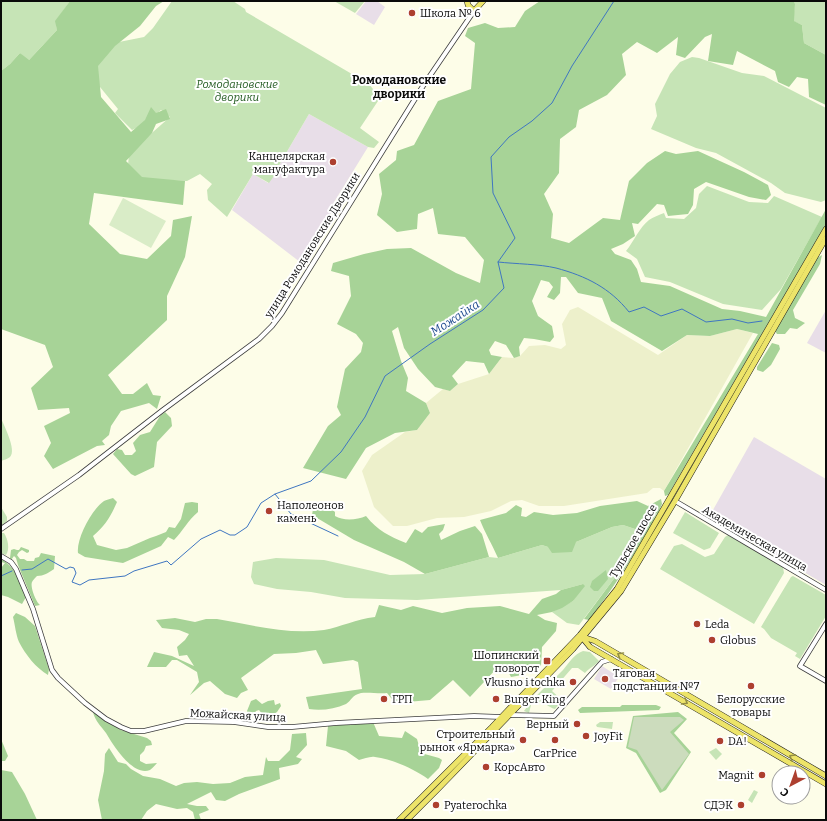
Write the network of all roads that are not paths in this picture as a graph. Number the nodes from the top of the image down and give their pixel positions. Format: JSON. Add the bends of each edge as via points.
{"nodes":[{"id":1,"x":467,"y":1,"type":"edge"},
{"id":2,"x":483,"y":1,"type":"edge"},
{"id":3,"x":474,"y":11,"type":"junction"},
{"id":4,"x":826,"y":229,"type":"edge"},
{"id":5,"x":826,"y":238,"type":"edge"},
{"id":6,"x":675,"y":501,"type":"junction"},
{"id":7,"x":1,"y":529,"type":"edge"},
{"id":8,"x":1,"y":556,"type":"edge"},
{"id":9,"x":826,"y":590,"type":"edge"},
{"id":10,"x":826,"y":624,"type":"edge"},
{"id":11,"x":592,"y":627,"type":"junction"},
{"id":12,"x":582,"y":636,"type":"junction"},
{"id":13,"x":594,"y":641,"type":"junction"},
{"id":14,"x":590,"y":647,"type":"junction"},
{"id":15,"x":607,"y":648,"type":"junction"},
{"id":16,"x":573,"y":649,"type":"junction"},
{"id":17,"x":603,"y":654,"type":"junction"},
{"id":18,"x":611,"y":659,"type":"junction"},
{"id":19,"x":826,"y":681,"type":"edge"},
{"id":20,"x":519,"y":705,"type":"junction"},
{"id":21,"x":510,"y":715,"type":"junction"},
{"id":22,"x":524,"y":715,"type":"junction"},
{"id":23,"x":487,"y":716,"type":"junction"},
{"id":24,"x":501,"y":717,"type":"junction"},
{"id":25,"x":492,"y":727,"type":"junction"},
{"id":26,"x":826,"y":776,"type":"edge"},
{"id":27,"x":826,"y":784,"type":"edge"},
{"id":28,"x":399,"y":820,"type":"edge"},
{"id":29,"x":407,"y":820,"type":"edge"}],
"edges":[{"from":1,"to":3,"type":"main road"},
{"from":2,"to":3,"type":"main road"},
{"from":3,"to":7,"type":"street","name":"улица Ромодановские Дворики","via":[[268,331],[95,463]]},
{"from":4,"to":12,"type":"main road","name":"Тульское шоссе","via":[[629,569]]},
{"from":5,"to":6,"type":"main road","name":"Тульское шоссе"},
{"from":6,"to":9,"type":"street","name":"Академическая улица"},
{"from":6,"to":11,"type":"main road","name":"Тульское шоссе","via":[[621,591]]},
{"from":8,"to":23,"type":"street","name":"Можайская улица","via":[[16,569],[33,609],[52,670],[85,704],[106,719],[132,731],[144,731],[186,721],[292,727],[336,722]]},
{"from":10,"to":19,"type":"street","via":[[800,666]]},
{"from":11,"to":12,"type":"main road","name":"Тульское шоссе"},
{"from":11,"to":13,"type":"main road"},
{"from":12,"to":13,"type":"main road"},
{"from":12,"to":14,"type":"main road"},
{"from":12,"to":16,"type":"main road","name":"Тульское шоссе"},
{"from":12,"to":24,"type":"main road","name":"Тульское шоссе"},
{"from":13,"to":15,"type":"main road"},
{"from":14,"to":16,"type":"main road","via":[[581,645]]},
{"from":14,"to":17,"type":"main road"},
{"from":15,"to":17,"type":"main road"},
{"from":26,"to":15,"type":"main road","one_way":true},
{"from":16,"to":20,"type":"main road","name":"Тульское шоссе"},
{"from":17,"to":18,"type":"main road"},
{"from":18,"to":22,"type":"street","via":[[602,662],[554,716]]},
{"from":18,"to":27,"type":"main road","one_way":true},
{"from":20,"to":21,"type":"main road","name":"Тульское шоссе"},
{"from":20,"to":22,"type":"street"},
{"from":21,"to":22,"type":"street"},
{"from":21,"to":29,"type":"main road","name":"Тульское шоссе"},
{"from":23,"to":24,"type":"street","name":"Можайская улица"},
{"from":23,"to":25,"type":"street","via":[[492,720]]},
{"from":24,"to":25,"type":"main road","name":"Тульское шоссе"},
{"from":25,"to":28,"type":"main road","name":"Тульское шоссе"}]}
